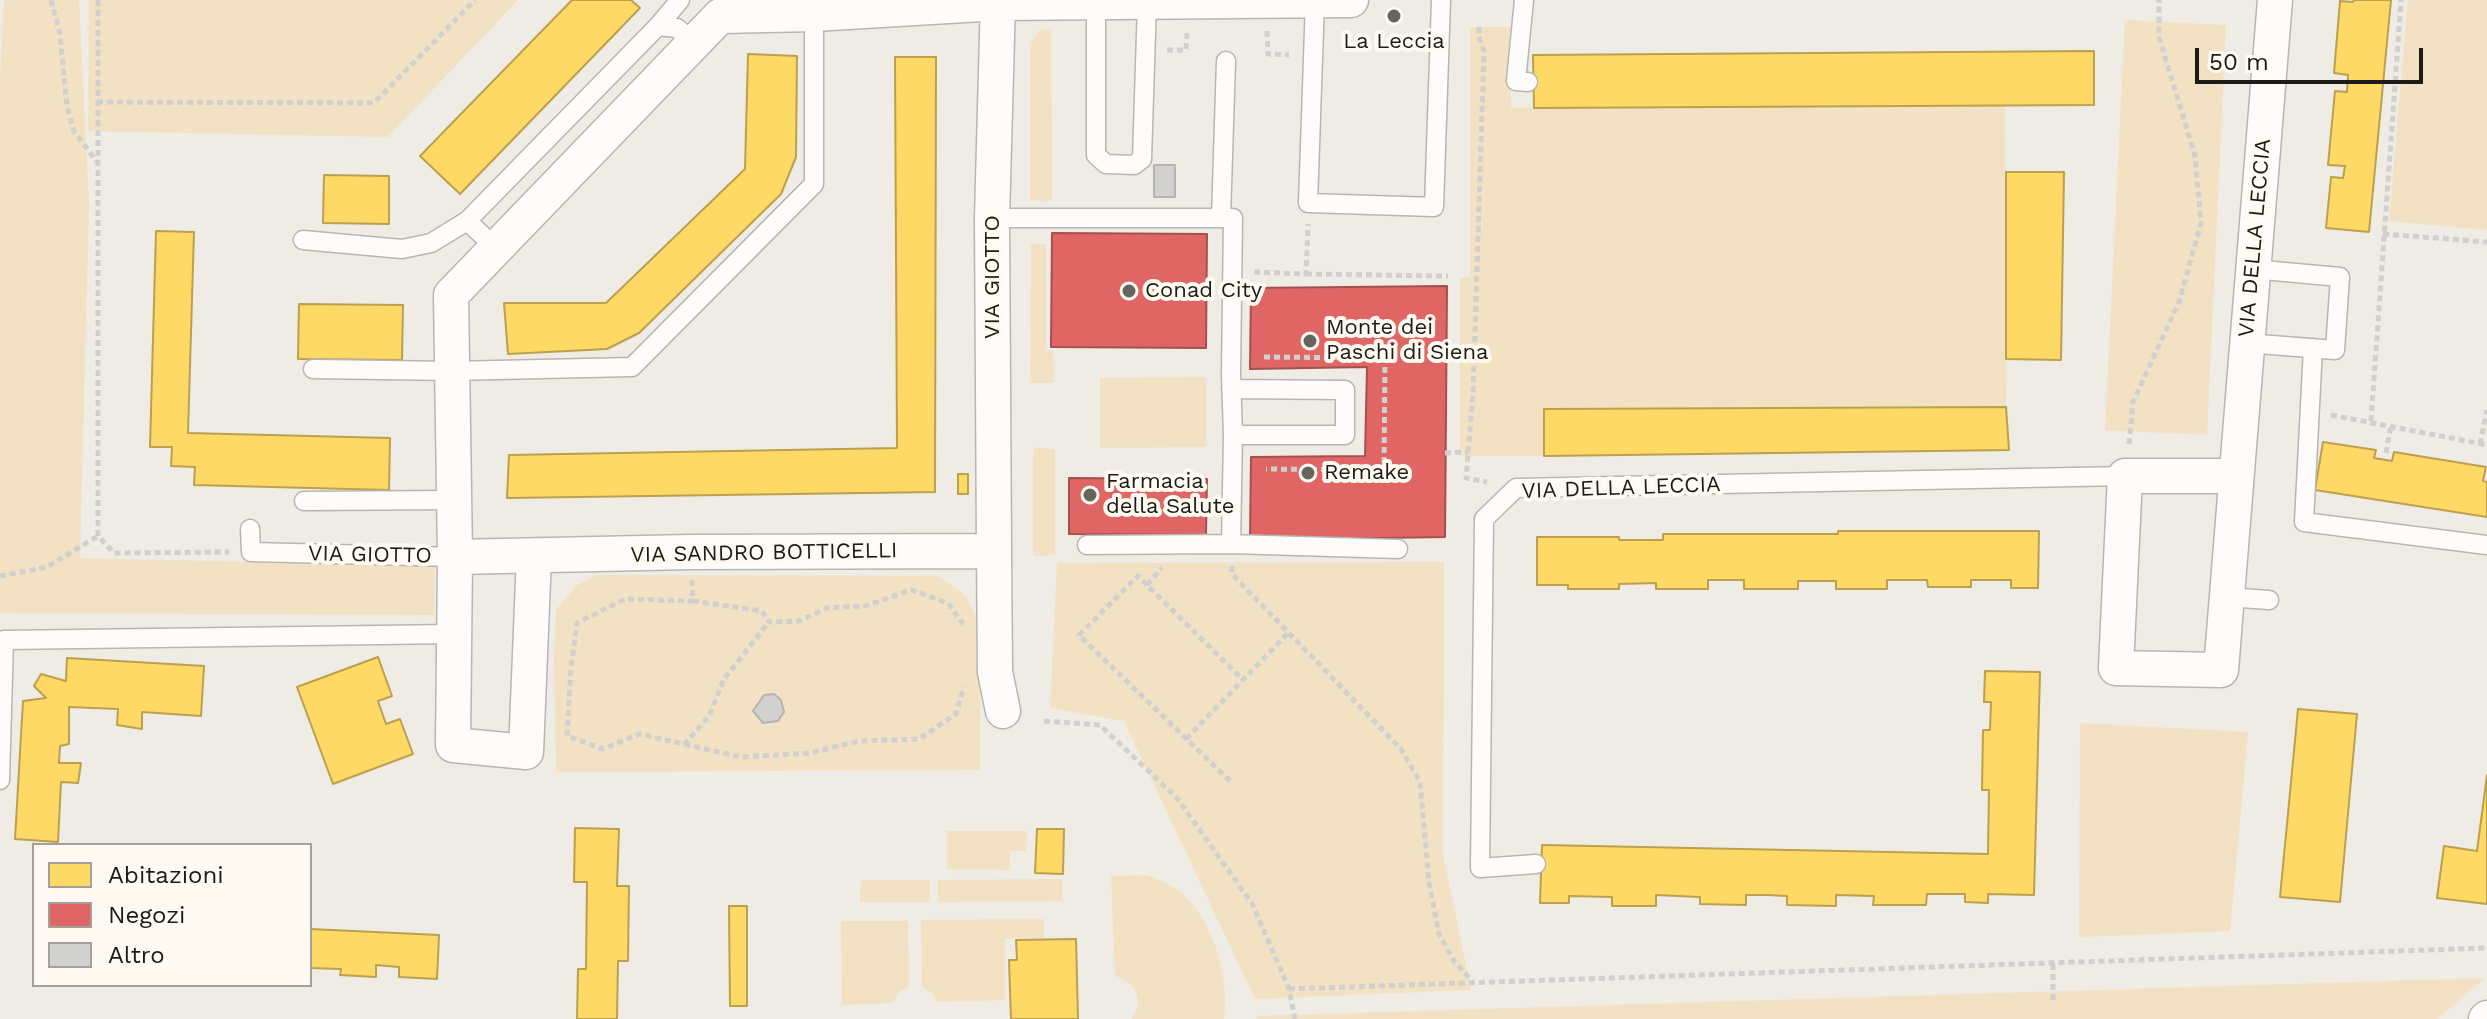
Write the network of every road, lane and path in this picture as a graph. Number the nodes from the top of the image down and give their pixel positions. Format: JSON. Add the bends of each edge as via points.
{"nodes":[{"id":1,"x":98,"y":0,"type":"edge"},
{"id":2,"x":475,"y":0,"type":"edge"},
{"id":3,"x":680,"y":0,"type":"edge"},
{"id":4,"x":1351,"y":0,"type":"edge"},
{"id":5,"x":1441,"y":0,"type":"edge"},
{"id":6,"x":1524,"y":0,"type":"edge"},
{"id":7,"x":2159,"y":0,"type":"edge"},
{"id":8,"x":2275,"y":0,"type":"edge"},
{"id":9,"x":2401,"y":0,"type":"edge"},
{"id":10,"x":998,"y":1,"type":"edge"},
{"id":11,"x":1315,"y":1,"type":"edge"},
{"id":12,"x":53,"y":2,"type":"edge"},
{"id":13,"x":1096,"y":2,"type":"junction"},
{"id":14,"x":1147,"y":2,"type":"edge"},
{"id":15,"x":814,"y":7,"type":"edge"},
{"id":16,"x":658,"y":26,"type":"junction"},
{"id":17,"x":1479,"y":27,"type":"dead end"},
{"id":18,"x":1187,"y":31,"type":"dead end"},
{"id":19,"x":1269,"y":34,"type":"dead end"},
{"id":20,"x":694,"y":43,"type":"junction"},
{"id":21,"x":1186,"y":48,"type":"dead end"},
{"id":22,"x":1268,"y":51,"type":"dead end"},
{"id":23,"x":1226,"y":61,"type":"dead end"},
{"id":24,"x":1528,"y":82,"type":"dead end"},
{"id":25,"x":97,"y":102,"type":"junction"},
{"id":26,"x":97,"y":163,"type":"junction"},
{"id":27,"x":992,"y":218,"type":"junction"},
{"id":28,"x":1221,"y":218,"type":"junction"},
{"id":29,"x":467,"y":221,"type":"junction"},
{"id":30,"x":2383,"y":234,"type":"junction"},
{"id":31,"x":303,"y":240,"type":"dead end"},
{"id":32,"x":2487,"y":242,"type":"edge"},
{"id":33,"x":495,"y":247,"type":"junction"},
{"id":34,"x":1307,"y":254,"type":"dead end"},
{"id":35,"x":2252,"y":269,"type":"junction"},
{"id":36,"x":1232,"y":272,"type":"junction"},
{"id":37,"x":1306,"y":274,"type":"junction"},
{"id":38,"x":1448,"y":276,"type":"dead end"},
{"id":39,"x":2246,"y":343,"type":"junction"},
{"id":40,"x":2313,"y":348,"type":"junction"},
{"id":41,"x":313,"y":369,"type":"dead end"},
{"id":42,"x":452,"y":371,"type":"junction"},
{"id":43,"x":1231,"y":389,"type":"junction"},
{"id":44,"x":2487,"y":410,"type":"edge"},
{"id":45,"x":2310,"y":411,"type":"junction"},
{"id":46,"x":2371,"y":421,"type":"junction"},
{"id":47,"x":2391,"y":425,"type":"junction"},
{"id":48,"x":2130,"y":432,"type":"dead end"},
{"id":49,"x":1233,"y":435,"type":"junction"},
{"id":50,"x":2484,"y":445,"type":"edge"},
{"id":51,"x":1468,"y":452,"type":"junction"},
{"id":52,"x":1445,"y":453,"type":"dead end"},
{"id":53,"x":2386,"y":453,"type":"dead end"},
{"id":54,"x":2125,"y":476,"type":"junction"},
{"id":55,"x":2236,"y":476,"type":"junction"},
{"id":56,"x":1516,"y":488,"type":"junction"},
{"id":57,"x":453,"y":500,"type":"junction"},
{"id":58,"x":304,"y":501,"type":"dead end"},
{"id":59,"x":250,"y":529,"type":"dead end"},
{"id":60,"x":98,"y":536,"type":"junction"},
{"id":61,"x":1231,"y":544,"type":"junction"},
{"id":62,"x":1087,"y":545,"type":"dead end"},
{"id":63,"x":2487,"y":545,"type":"edge"},
{"id":64,"x":1398,"y":549,"type":"dead end"},
{"id":65,"x":994,"y":551,"type":"junction"},
{"id":66,"x":230,"y":552,"type":"joint"},
{"id":67,"x":251,"y":552,"type":"junction"},
{"id":68,"x":534,"y":556,"type":"junction"},
{"id":69,"x":455,"y":557,"type":"junction"},
{"id":70,"x":692,"y":564,"type":"junction"},
{"id":71,"x":0,"y":576,"type":"edge"},
{"id":72,"x":2227,"y":597,"type":"junction"},
{"id":73,"x":2269,"y":600,"type":"dead end"},
{"id":74,"x":693,"y":601,"type":"junction"},
{"id":75,"x":769,"y":622,"type":"junction"},
{"id":76,"x":1289,"y":632,"type":"junction"},
{"id":77,"x":454,"y":634,"type":"junction"},
{"id":78,"x":970,"y":634,"type":"dead end"},
{"id":79,"x":981,"y":673,"type":"junction"},
{"id":80,"x":1243,"y":680,"type":"junction"},
{"id":81,"x":1003,"y":711,"type":"dead end"},
{"id":82,"x":1044,"y":721,"type":"dead end"},
{"id":83,"x":1186,"y":739,"type":"junction"},
{"id":84,"x":684,"y":745,"type":"junction"},
{"id":85,"x":0,"y":780,"type":"edge"},
{"id":86,"x":1230,"y":781,"type":"dead end"},
{"id":87,"x":1536,"y":864,"type":"dead end"},
{"id":88,"x":2487,"y":948,"type":"edge"},
{"id":89,"x":2053,"y":963,"type":"junction"},
{"id":90,"x":1474,"y":983,"type":"junction"},
{"id":91,"x":1289,"y":989,"type":"junction"},
{"id":92,"x":2053,"y":1000,"type":"dead end"},
{"id":93,"x":1295,"y":1019,"type":"edge"}],
"edges":[{"from":1,"to":25,"type":"path"},
{"from":2,"to":25,"type":"path","via":[[374,103]]},
{"from":3,"to":16,"type":"lane"},
{"from":4,"to":11,"type":"street"},
{"from":5,"to":11,"type":"lane","via":[[1434,207],[1308,203]]},
{"from":6,"to":24,"type":"lane","via":[[1516,81]]},
{"from":7,"to":48,"type":"path","via":[[2159,37],[2195,156],[2201,223],[2179,302],[2133,402]]},
{"from":8,"to":35,"type":"street","name":"VIA DELLA LECCIA"},
{"from":9,"to":30,"type":"path"},
{"from":10,"to":13,"type":"street"},
{"from":10,"to":15,"type":"street","name":"VIA GIOTTO"},
{"from":10,"to":27,"type":"street","name":"VIA GIOTTO"},
{"from":11,"to":14,"type":"street"},
{"from":12,"to":26,"type":"path","via":[[67,107],[74,131]]},
{"from":13,"to":14,"type":"street"},
{"from":13,"to":14,"type":"lane","via":[[1096,155],[1106,164],[1134,165],[1142,159]]},
{"from":15,"to":20,"type":"street","name":"VIA GIOTTO","via":[[720,16]]},
{"from":15,"to":42,"type":"lane","via":[[814,184],[632,367]]},
{"from":16,"to":20,"type":"lane","via":[[677,28]]},
{"from":16,"to":29,"type":"lane"},
{"from":17,"to":51,"type":"path","via":[[1484,51]]},
{"from":18,"to":21,"type":"path"},
{"from":19,"to":22,"type":"path"},
{"from":20,"to":33,"type":"street","name":"VIA GIOTTO"},
{"from":23,"to":28,"type":"lane"},
{"from":25,"to":26,"type":"path"},
{"from":26,"to":60,"type":"path"},
{"from":27,"to":28,"type":"lane"},
{"from":27,"to":65,"type":"street","name":"VIA GIOTTO"},
{"from":28,"to":36,"type":"lane","via":[[1233,218]]},
{"from":29,"to":31,"type":"lane","via":[[431,243],[402,249]]},
{"from":29,"to":33,"type":"lane"},
{"from":30,"to":32,"type":"path"},
{"from":30,"to":46,"type":"path"},
{"from":33,"to":42,"type":"street","name":"VIA GIOTTO","via":[[451,295]]},
{"from":34,"to":37,"type":"path"},
{"from":35,"to":39,"type":"street","name":"VIA DELLA LECCIA"},
{"from":35,"to":40,"type":"lane","via":[[2340,277],[2335,350]]},
{"from":36,"to":37,"type":"path"},
{"from":36,"to":43,"type":"lane"},
{"from":37,"to":38,"type":"path"},
{"from":39,"to":40,"type":"lane"},
{"from":39,"to":55,"type":"street","name":"VIA DELLA LECCIA"},
{"from":40,"to":45,"type":"lane"},
{"from":41,"to":42,"type":"lane"},
{"from":42,"to":57,"type":"street","name":"VIA GIOTTO"},
{"from":43,"to":49,"type":"lane"},
{"from":43,"to":49,"type":"lane","via":[[1345,390],[1345,435]]},
{"from":44,"to":50,"type":"path"},
{"from":45,"to":46,"type":"path"},
{"from":45,"to":63,"type":"lane","via":[[2304,522]]},
{"from":46,"to":47,"type":"path"},
{"from":47,"to":50,"type":"path"},
{"from":47,"to":53,"type":"path"},
{"from":49,"to":61,"type":"lane"},
{"from":51,"to":52,"type":"path"},
{"from":51,"to":56,"type":"path","via":[[1466,478]]},
{"from":54,"to":55,"type":"street","name":"VIA DELLA LECCIA"},
{"from":54,"to":56,"type":"lane","name":"VIA DELLA LECCIA"},
{"from":54,"to":72,"type":"street","name":"VIA DELLA LECCIA","via":[[2116,668],[2221,670]]},
{"from":55,"to":72,"type":"street","name":"VIA DELLA LECCIA"},
{"from":56,"to":87,"type":"lane","name":"VIA DELLA LECCIA","via":[[1484,519],[1480,868]]},
{"from":57,"to":58,"type":"lane"},
{"from":57,"to":69,"type":"street","name":"VIA GIOTTO"},
{"from":59,"to":67,"type":"lane"},
{"from":60,"to":66,"type":"path","via":[[114,553]]},
{"from":60,"to":71,"type":"path","via":[[47,567]]},
{"from":61,"to":62,"type":"lane"},
{"from":61,"to":64,"type":"lane"},
{"from":61,"to":76,"type":"path","via":[[1232,574]]},
{"from":65,"to":70,"type":"street","name":"VIA SANDRO BOTTICELLI"},
{"from":65,"to":79,"type":"street","name":"VIA GIOTTO"},
{"from":66,"to":67,"type":"lane","name":"VIA GIOTTO"},
{"from":67,"to":69,"type":"lane","name":"VIA GIOTTO"},
{"from":68,"to":69,"type":"street","name":"VIA SANDRO BOTTICELLI"},
{"from":68,"to":70,"type":"street","name":"VIA SANDRO BOTTICELLI"},
{"from":68,"to":77,"type":"street","via":[[526,752],[453,745]]},
{"from":69,"to":77,"type":"street"},
{"from":70,"to":74,"type":"path"},
{"from":72,"to":73,"type":"lane"},
{"from":74,"to":75,"type":"path","via":[[762,611]]},
{"from":74,"to":84,"type":"path","via":[[625,599],[577,623],[567,736],[603,749],[639,734]]},
{"from":75,"to":78,"type":"path","via":[[799,621],[827,608],[865,606],[911,590],[948,603]]},
{"from":75,"to":84,"type":"path","via":[[724,679],[709,716]]},
{"from":76,"to":80,"type":"path"},
{"from":76,"to":90,"type":"path","via":[[1401,749],[1420,782],[1439,934]]},
{"from":77,"to":85,"type":"lane","via":[[4,640]]},
{"from":79,"to":81,"type":"street","name":"VIA GIOTTO"},
{"from":79,"to":84,"type":"path","via":[[956,714],[919,739],[859,741],[810,753],[741,757]]},
{"from":80,"to":83,"type":"path"},
{"from":80,"to":83,"type":"path","via":[[1138,576],[1079,635]]},
{"from":82,"to":91,"type":"path","via":[[1100,725],[1177,798],[1253,905]]},
{"from":83,"to":86,"type":"path"},
{"from":88,"to":89,"type":"path"},
{"from":89,"to":90,"type":"path"},
{"from":89,"to":92,"type":"path"},
{"from":90,"to":91,"type":"path"},
{"from":91,"to":93,"type":"path"}]}
